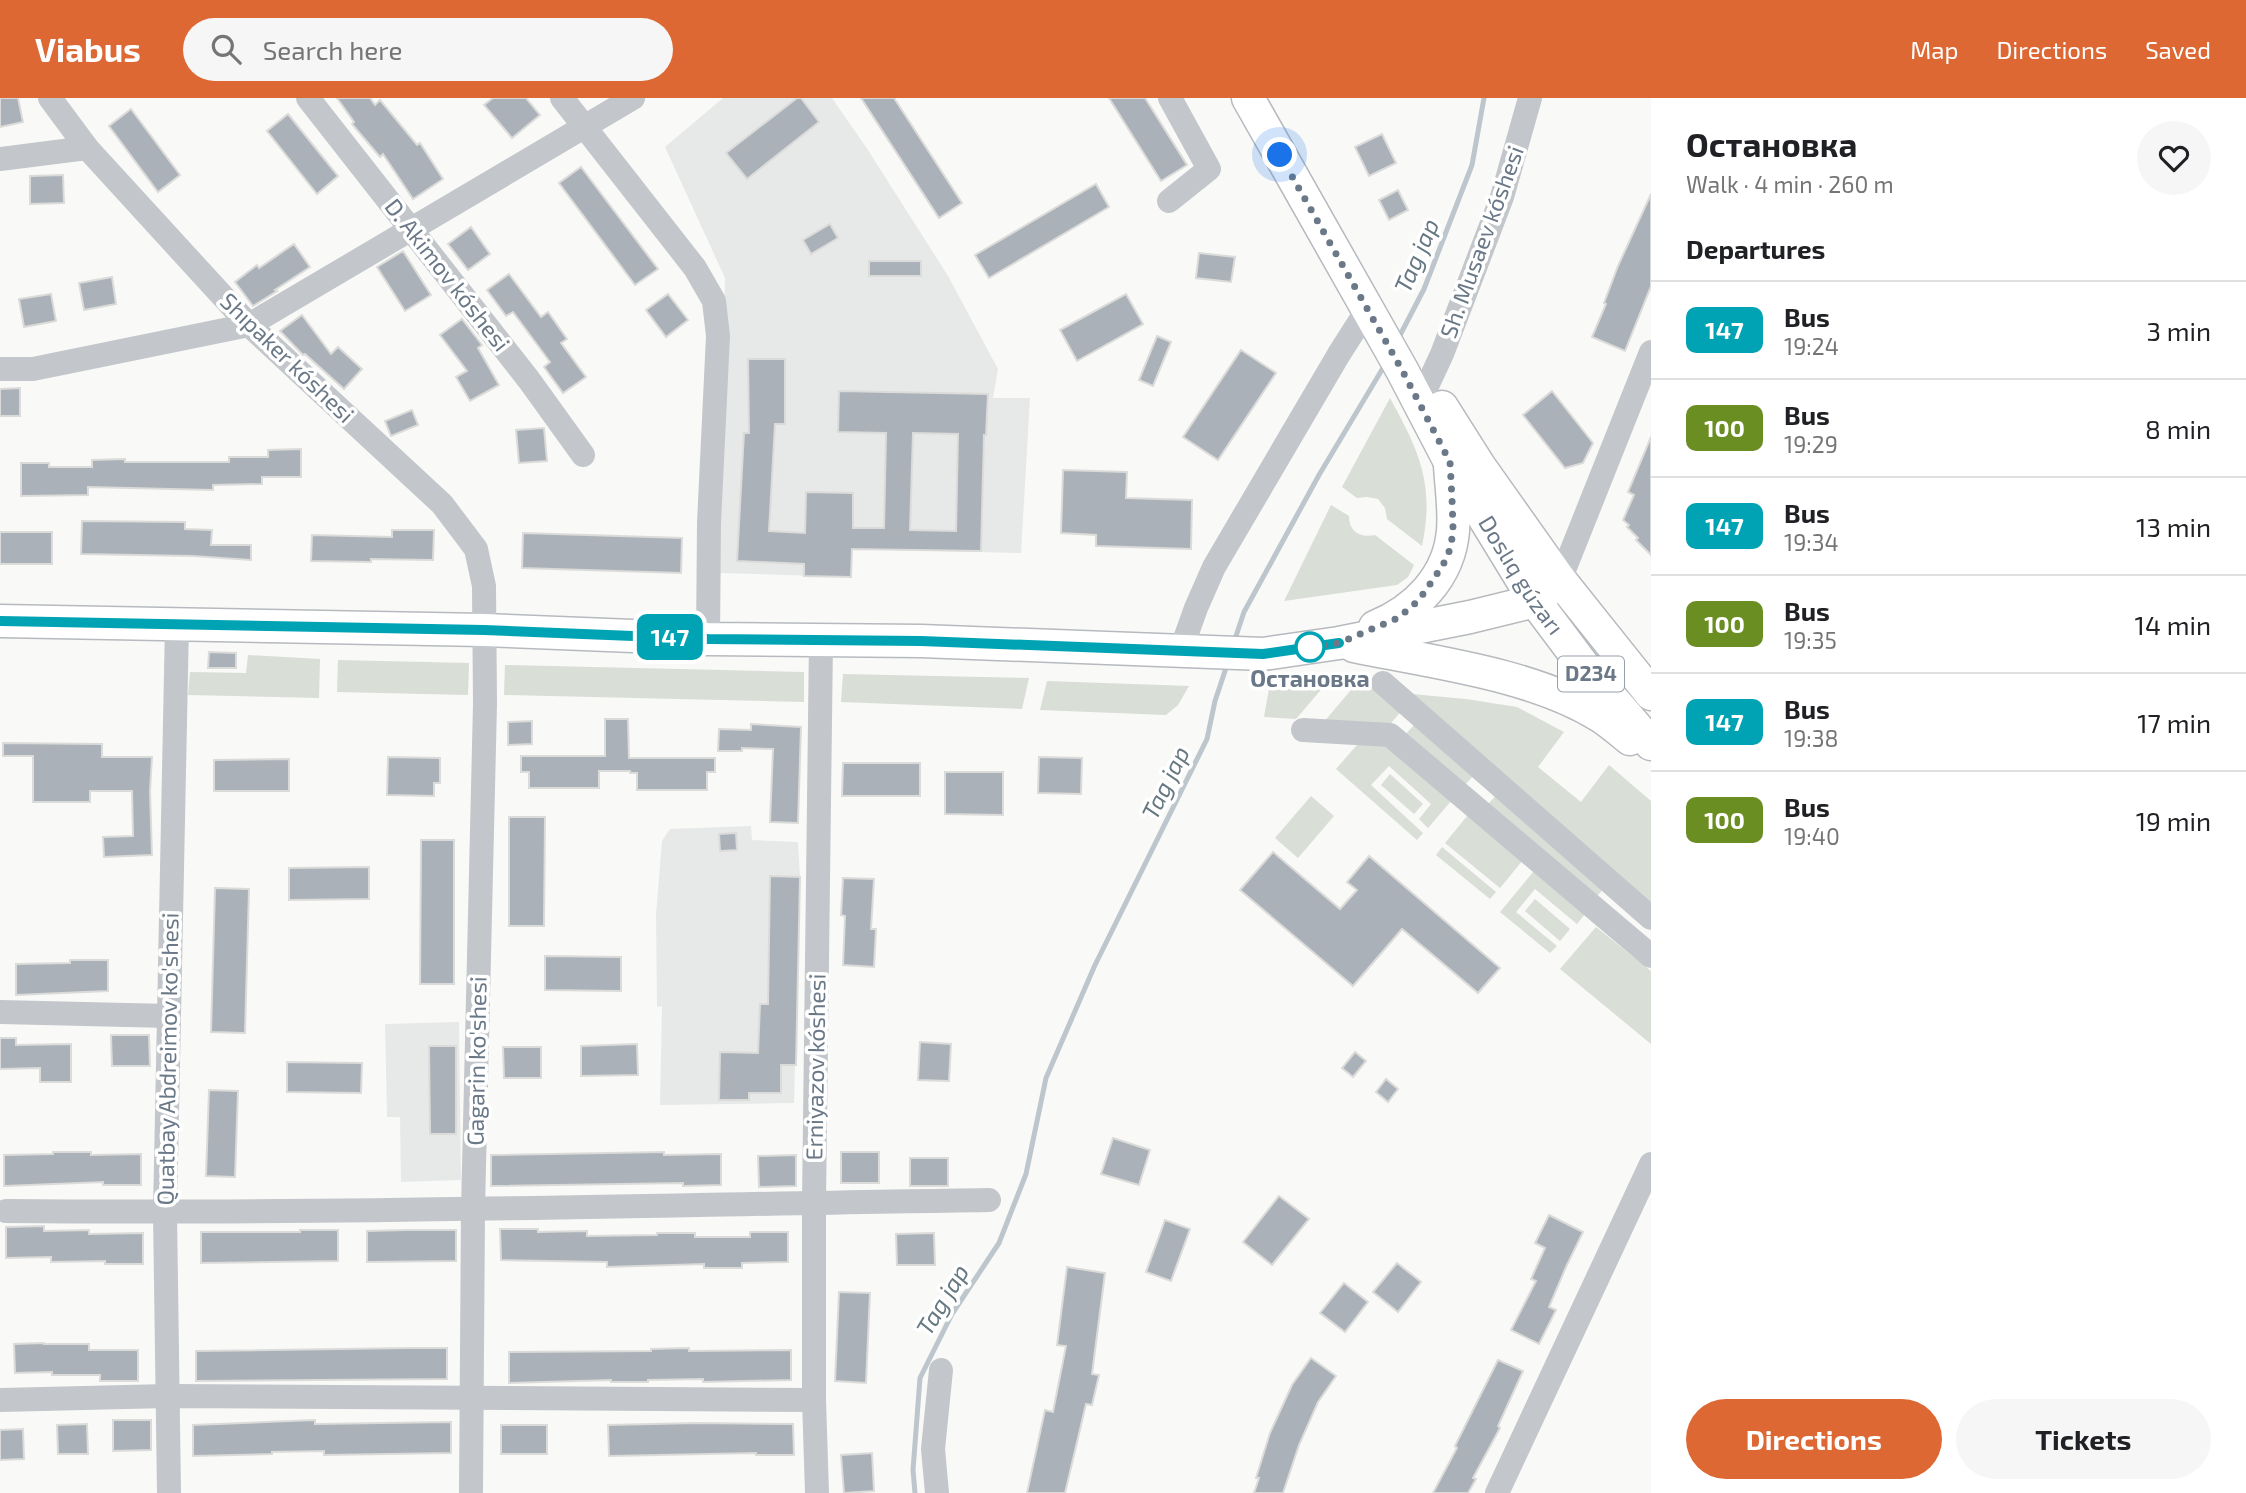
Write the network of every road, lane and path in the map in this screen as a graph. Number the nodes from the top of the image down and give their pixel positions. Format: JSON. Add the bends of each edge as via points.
{"nodes":[{"id":1,"x":50,"y":98,"type":"edge"},
{"id":2,"x":308,"y":98,"type":"edge"},
{"id":3,"x":562,"y":98,"type":"edge"},
{"id":4,"x":633,"y":98,"type":"edge"},
{"id":5,"x":1170,"y":98,"type":"edge"},
{"id":6,"x":1248,"y":98,"type":"edge"},
{"id":7,"x":1262,"y":98,"type":"edge"},
{"id":8,"x":1530,"y":98,"type":"edge"},
{"id":9,"x":584,"y":127,"type":"junction"},
{"id":10,"x":87,"y":148,"type":"junction"},
{"id":11,"x":0,"y":159,"type":"edge"},
{"id":12,"x":1169,"y":201,"type":"dead end"},
{"id":13,"x":412,"y":230,"type":"junction"},
{"id":14,"x":1379,"y":321,"type":"junction"},
{"id":15,"x":249,"y":325,"type":"junction"},
{"id":16,"x":1651,"y":352,"type":"edge"},
{"id":17,"x":0,"y":369,"type":"edge"},
{"id":18,"x":1413,"y":370,"type":"junction"},
{"id":19,"x":583,"y":455,"type":"dead end"},
{"id":20,"x":1450,"y":462,"type":"junction"},
{"id":21,"x":1560,"y":580,"type":"junction"},
{"id":22,"x":1535,"y":601,"type":"junction"},
{"id":23,"x":0,"y":621,"type":"edge"},
{"id":24,"x":177,"y":624,"type":"junction"},
{"id":25,"x":484,"y":630,"type":"junction"},
{"id":26,"x":708,"y":639,"type":"junction"},
{"id":27,"x":821,"y":640,"type":"junction"},
{"id":28,"x":1339,"y":643,"type":"junction"},
{"id":29,"x":1196,"y":650,"type":"junction"},
{"id":30,"x":1383,"y":682,"type":"dead end"},
{"id":31,"x":1651,"y":694,"type":"edge"},
{"id":32,"x":1414,"y":710,"type":"junction"},
{"id":33,"x":1303,"y":730,"type":"dead end"},
{"id":34,"x":1390,"y":735,"type":"junction"},
{"id":35,"x":1651,"y":744,"type":"edge"},
{"id":36,"x":1651,"y":754,"type":"edge"},
{"id":37,"x":1492,"y":778,"type":"junction"},
{"id":38,"x":1470,"y":803,"type":"junction"},
{"id":39,"x":1621,"y":891,"type":"junction"},
{"id":40,"x":1601,"y":914,"type":"junction"},
{"id":41,"x":1651,"y":918,"type":"edge"},
{"id":42,"x":1651,"y":956,"type":"edge"},
{"id":43,"x":0,"y":1012,"type":"edge"},
{"id":44,"x":169,"y":1016,"type":"junction"},
{"id":45,"x":1651,"y":1164,"type":"edge"},
{"id":46,"x":989,"y":1199,"type":"dead end"},
{"id":47,"x":814,"y":1202,"type":"junction"},
{"id":48,"x":473,"y":1209,"type":"junction"},
{"id":49,"x":6,"y":1210,"type":"dead end"},
{"id":50,"x":165,"y":1212,"type":"junction"},
{"id":51,"x":941,"y":1370,"type":"dead end"},
{"id":52,"x":168,"y":1396,"type":"junction"},
{"id":53,"x":471,"y":1397,"type":"junction"},
{"id":54,"x":0,"y":1400,"type":"edge"},
{"id":55,"x":814,"y":1400,"type":"junction"},
{"id":56,"x":169,"y":1493,"type":"edge"},
{"id":57,"x":471,"y":1493,"type":"edge"},
{"id":58,"x":817,"y":1493,"type":"edge"},
{"id":59,"x":937,"y":1493,"type":"edge"},
{"id":60,"x":1497,"y":1493,"type":"edge"}],
"edges":[{"from":1,"to":10,"type":"street","name":"Shıpaker kóshesi"},
{"from":2,"to":13,"type":"street","name":"D. Akimov kóshesi"},
{"from":3,"to":9,"type":"street"},
{"from":4,"to":9,"type":"street"},
{"from":5,"to":12,"type":"street","via":[[1209,169]]},
{"from":6,"to":14,"type":"main road","name":"Doslıq gúzarı","number":"D234"},
{"from":7,"to":14,"type":"main road","name":"Doslıq gúzarı","number":"D234"},
{"from":8,"to":18,"type":"street","name":"Sh. Musaev kóshesi","via":[[1502,197],[1442,354]]},
{"from":9,"to":13,"type":"street"},
{"from":9,"to":26,"type":"street","via":[[695,268],[714,301],[718,336]]},
{"from":10,"to":11,"type":"street"},
{"from":10,"to":15,"type":"street","name":"Shıpaker kóshesi"},
{"from":13,"to":15,"type":"street"},
{"from":13,"to":19,"type":"street","name":"D. Akimov kóshesi"},
{"from":14,"to":18,"type":"main road","name":"Doslıq gúzarı","number":"D234"},
{"from":14,"to":29,"type":"street","via":[[1334,362],[1214,567],[1196,608]]},
{"from":15,"to":17,"type":"street","via":[[33,369]]},
{"from":15,"to":25,"type":"street","name":"Shıpaker kóshesi","via":[[442,504],[476,549],[484,586]]},
{"from":16,"to":21,"type":"street"},
{"from":18,"to":20,"type":"main road","name":"Doslıq gúzarı","number":"D234"},
{"from":18,"to":21,"type":"main road","name":"Doslıq gúzarı","number":"D234"},
{"from":20,"to":22,"type":"main road","name":"Doslıq gúzarı","number":"D234"},
{"from":20,"to":28,"type":"main road","via":[[1451,547],[1431,586],[1398,618]]},
{"from":21,"to":22,"type":"main road"},
{"from":21,"to":31,"type":"main road","name":"Doslıq gúzarı","number":"D234"},
{"from":22,"to":28,"type":"main road"},
{"from":22,"to":35,"type":"main road","name":"Doslıq gúzarı","number":"D234","via":[[1583,666]]},
{"from":23,"to":24,"type":"main road"},
{"from":24,"to":25,"type":"main road"},
{"from":24,"to":44,"type":"street","name":"Quatbay Abdreimov ko'shesi"},
{"from":25,"to":26,"type":"main road"},
{"from":25,"to":48,"type":"street","name":"Gagarin ko'shesi"},
{"from":26,"to":27,"type":"main road"},
{"from":27,"to":29,"type":"main road"},
{"from":27,"to":47,"type":"street","name":"Erniyazov kóshesi"},
{"from":28,"to":29,"type":"main road","via":[[1263,654]]},
{"from":28,"to":36,"type":"main road","via":[[1473,670],[1556,695],[1599,716]]},
{"from":30,"to":32,"type":"street"},
{"from":32,"to":34,"type":"street"},
{"from":32,"to":37,"type":"street"},
{"from":33,"to":34,"type":"street"},
{"from":34,"to":38,"type":"street"},
{"from":37,"to":38,"type":"street"},
{"from":37,"to":39,"type":"street"},
{"from":38,"to":40,"type":"street"},
{"from":39,"to":40,"type":"street"},
{"from":39,"to":41,"type":"street"},
{"from":40,"to":42,"type":"street"},
{"from":43,"to":44,"type":"street"},
{"from":44,"to":50,"type":"street","name":"Quatbay Abdreimov ko'shesi"},
{"from":45,"to":60,"type":"street"},
{"from":46,"to":47,"type":"street"},
{"from":47,"to":48,"type":"street"},
{"from":47,"to":55,"type":"street","name":"Erniyazov kóshesi"},
{"from":48,"to":50,"type":"street"},
{"from":48,"to":53,"type":"street","name":"Gagarin ko'shesi"},
{"from":49,"to":50,"type":"street"},
{"from":50,"to":52,"type":"street","name":"Quatbay Abdreimov ko'shesi"},
{"from":51,"to":59,"type":"street","via":[[933,1449]]},
{"from":52,"to":53,"type":"street"},
{"from":52,"to":54,"type":"street"},
{"from":52,"to":56,"type":"street","name":"Quatbay Abdreimov ko'shesi"},
{"from":53,"to":55,"type":"street"},
{"from":53,"to":57,"type":"street","name":"Gagarin ko'shesi"},
{"from":55,"to":58,"type":"street","name":"Erniyazov kóshesi"}]}
